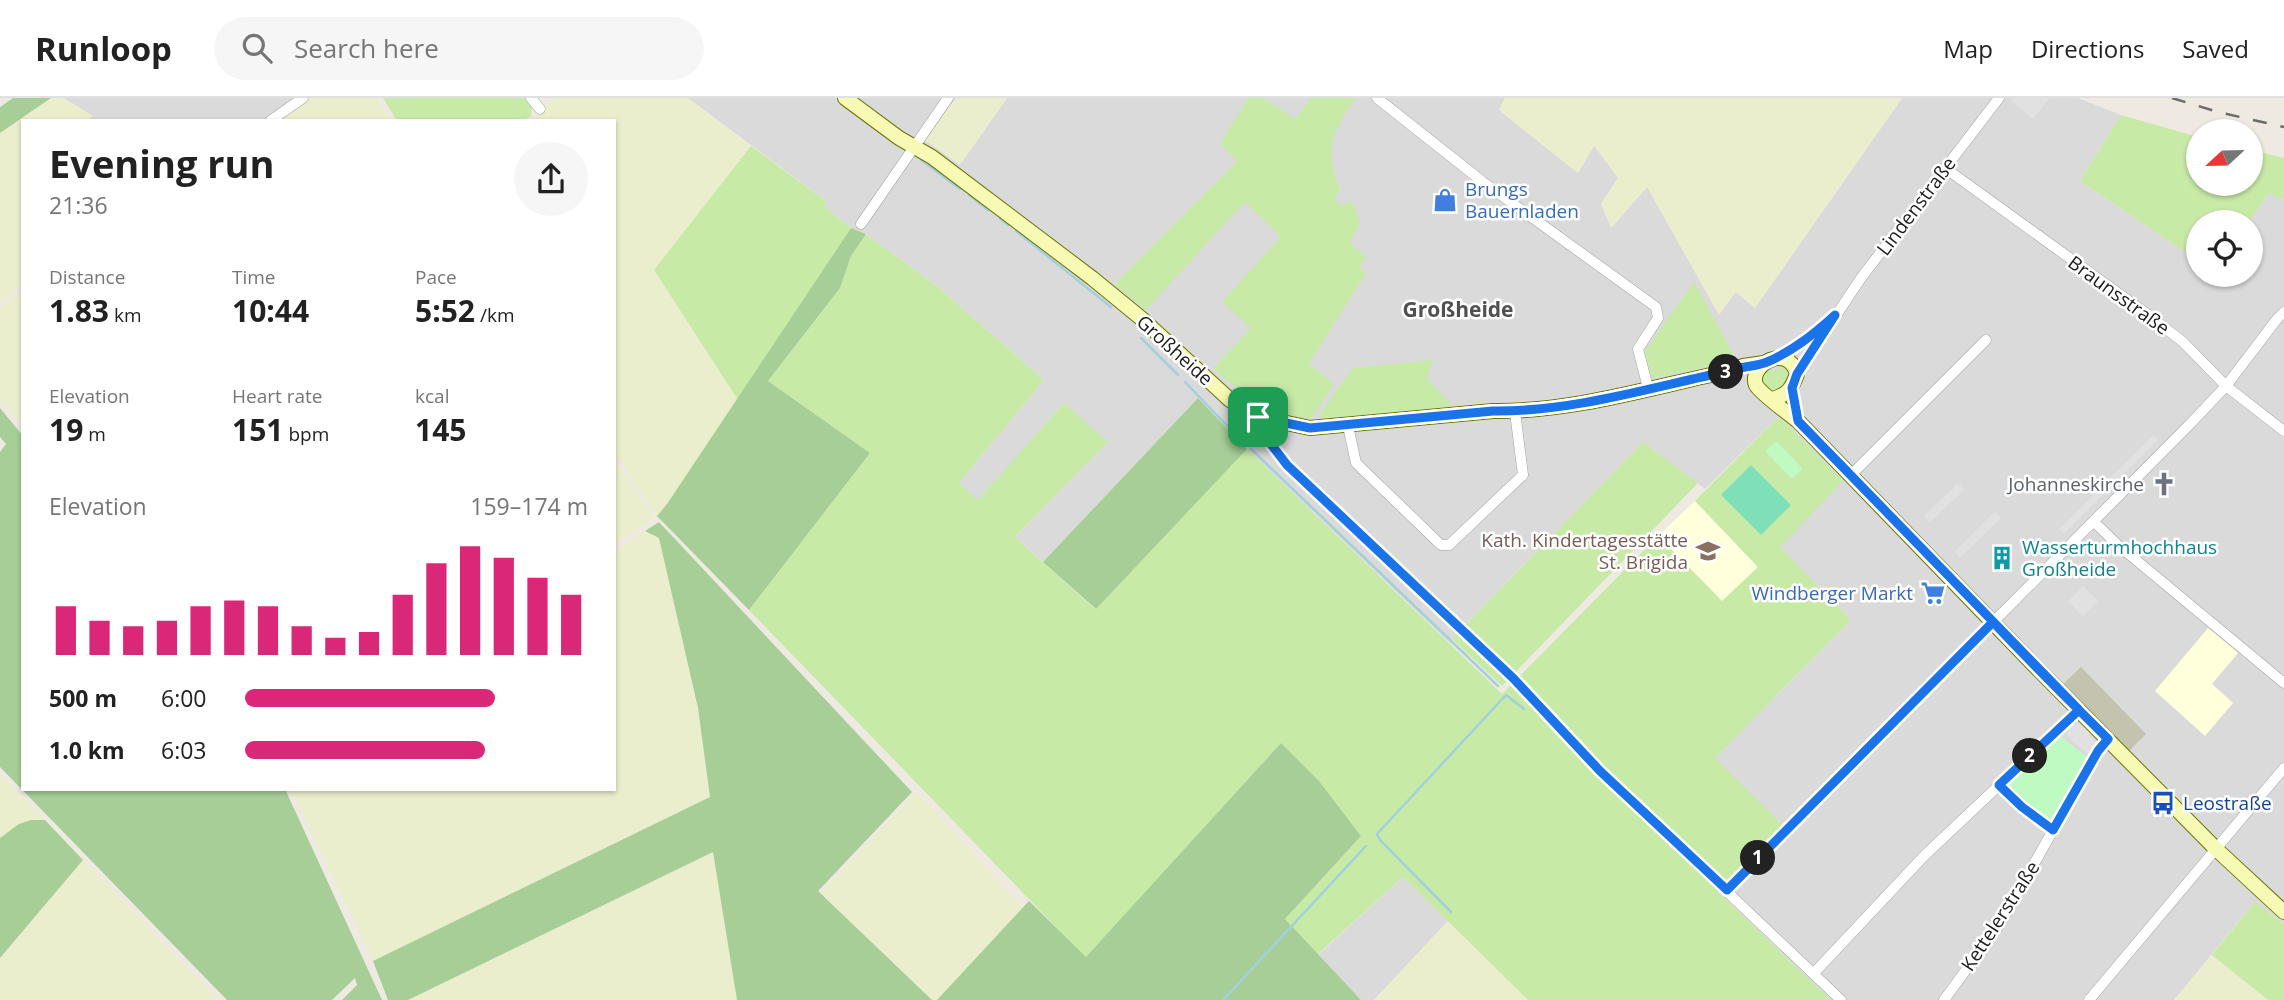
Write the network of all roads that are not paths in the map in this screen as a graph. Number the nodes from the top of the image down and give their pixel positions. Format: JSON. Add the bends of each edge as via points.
{"nodes":[{"id":1,"x":303,"y":98,"type":"edge"},
{"id":2,"x":531,"y":98,"type":"edge"},
{"id":3,"x":845,"y":98,"type":"edge"},
{"id":4,"x":948,"y":98,"type":"edge"},
{"id":5,"x":1377,"y":98,"type":"edge"},
{"id":6,"x":1998,"y":98,"type":"edge"},
{"id":7,"x":540,"y":108,"type":"dead end"},
{"id":8,"x":273,"y":119,"type":"edge"},
{"id":9,"x":914,"y":146,"type":"junction"},
{"id":10,"x":1945,"y":168,"type":"junction"},
{"id":11,"x":861,"y":224,"type":"dead end"},
{"id":12,"x":2284,"y":312,"type":"edge"},
{"id":13,"x":1835,"y":315,"type":"junction"},
{"id":14,"x":1986,"y":340,"type":"dead end"},
{"id":15,"x":1770,"y":360,"type":"junction"},
{"id":16,"x":1729,"y":371,"type":"junction"},
{"id":17,"x":1797,"y":374,"type":"junction"},
{"id":18,"x":1755,"y":379,"type":"junction"},
{"id":19,"x":2226,"y":386,"type":"junction"},
{"id":20,"x":1648,"y":388,"type":"junction"},
{"id":21,"x":1792,"y":388,"type":"junction"},
{"id":22,"x":1772,"y":399,"type":"junction"},
{"id":23,"x":1515,"y":412,"type":"junction"},
{"id":24,"x":1258,"y":417,"type":"junction"},
{"id":25,"x":1798,"y":421,"type":"junction"},
{"id":26,"x":1348,"y":426,"type":"junction"},
{"id":27,"x":2284,"y":431,"type":"edge"},
{"id":28,"x":1850,"y":476,"type":"junction"},
{"id":29,"x":2094,"y":522,"type":"junction"},
{"id":30,"x":1993,"y":622,"type":"junction"},
{"id":31,"x":2284,"y":684,"type":"edge"},
{"id":32,"x":2079,"y":710,"type":"junction"},
{"id":33,"x":2108,"y":739,"type":"junction"},
{"id":34,"x":2284,"y":768,"type":"edge"},
{"id":35,"x":1999,"y":785,"type":"junction"},
{"id":36,"x":2053,"y":830,"type":"junction"},
{"id":37,"x":2216,"y":849,"type":"junction"},
{"id":38,"x":1727,"y":890,"type":"junction"},
{"id":39,"x":2284,"y":912,"type":"edge"},
{"id":40,"x":1814,"y":973,"type":"junction"},
{"id":41,"x":1841,"y":1000,"type":"edge"},
{"id":42,"x":1944,"y":1000,"type":"edge"},
{"id":43,"x":2089,"y":1000,"type":"edge"}],
"edges":[{"from":1,"to":8,"type":"street"},
{"from":2,"to":7,"type":"street"},
{"from":3,"to":9,"type":"street","name":"Großheide"},
{"from":4,"to":9,"type":"street"},
{"from":5,"to":20,"type":"street","via":[[1656,307],[1658,318],[1638,349]]},
{"from":6,"to":10,"type":"street","name":"Lindenstraße"},
{"from":9,"to":11,"type":"street"},
{"from":9,"to":24,"type":"street","name":"Großheide","via":[[1093,278],[1230,400]]},
{"from":10,"to":13,"type":"street","name":"Lindenstraße"},
{"from":10,"to":19,"type":"street","name":"Braunsstraße","via":[[2147,314],[2183,342]]},
{"from":12,"to":19,"type":"street"},
{"from":13,"to":15,"type":"street","name":"Lindenstraße","via":[[1801,344]]},
{"from":13,"to":17,"type":"street","name":"Lindenstraße"},
{"from":14,"to":28,"type":"street"},
{"from":15,"to":16,"type":"street","name":"Großheide"},
{"from":15,"to":17,"type":"street","via":[[1790,361]]},
{"from":15,"to":18,"type":"street"},
{"from":16,"to":18,"type":"street","name":"Großheide","via":[[1742,371]]},
{"from":16,"to":20,"type":"street","name":"Großheide"},
{"from":17,"to":21,"type":"street"},
{"from":18,"to":22,"type":"street"},
{"from":19,"to":27,"type":"street","name":"Braunsstraße"},
{"from":19,"to":29,"type":"street"},
{"from":20,"to":23,"type":"street","name":"Großheide","via":[[1608,399]]},
{"from":21,"to":22,"type":"street"},
{"from":21,"to":25,"type":"street"},
{"from":22,"to":25,"type":"street"},
{"from":23,"to":26,"type":"street","name":"Großheide"},
{"from":23,"to":26,"type":"street","via":[[1523,475],[1450,545],[1441,545],[1356,463]]},
{"from":24,"to":26,"type":"street","name":"Großheide","via":[[1310,428]]},
{"from":24,"to":38,"type":"street","via":[[1260,430],[1287,465],[1513,678],[1600,771]]},
{"from":25,"to":28,"type":"street"},
{"from":28,"to":30,"type":"street"},
{"from":29,"to":30,"type":"street"},
{"from":29,"to":31,"type":"street"},
{"from":30,"to":32,"type":"street"},
{"from":30,"to":38,"type":"street"},
{"from":32,"to":33,"type":"street"},
{"from":32,"to":35,"type":"street"},
{"from":33,"to":36,"type":"street","name":"Kettelerstraße"},
{"from":33,"to":37,"type":"street"},
{"from":34,"to":37,"type":"street"},
{"from":35,"to":36,"type":"street"},
{"from":35,"to":40,"type":"street","via":[[1924,856]]},
{"from":36,"to":42,"type":"street","name":"Kettelerstraße","via":[[2001,922]]},
{"from":37,"to":39,"type":"street"},
{"from":37,"to":43,"type":"street"},
{"from":38,"to":40,"type":"street"},
{"from":40,"to":41,"type":"street"}]}
